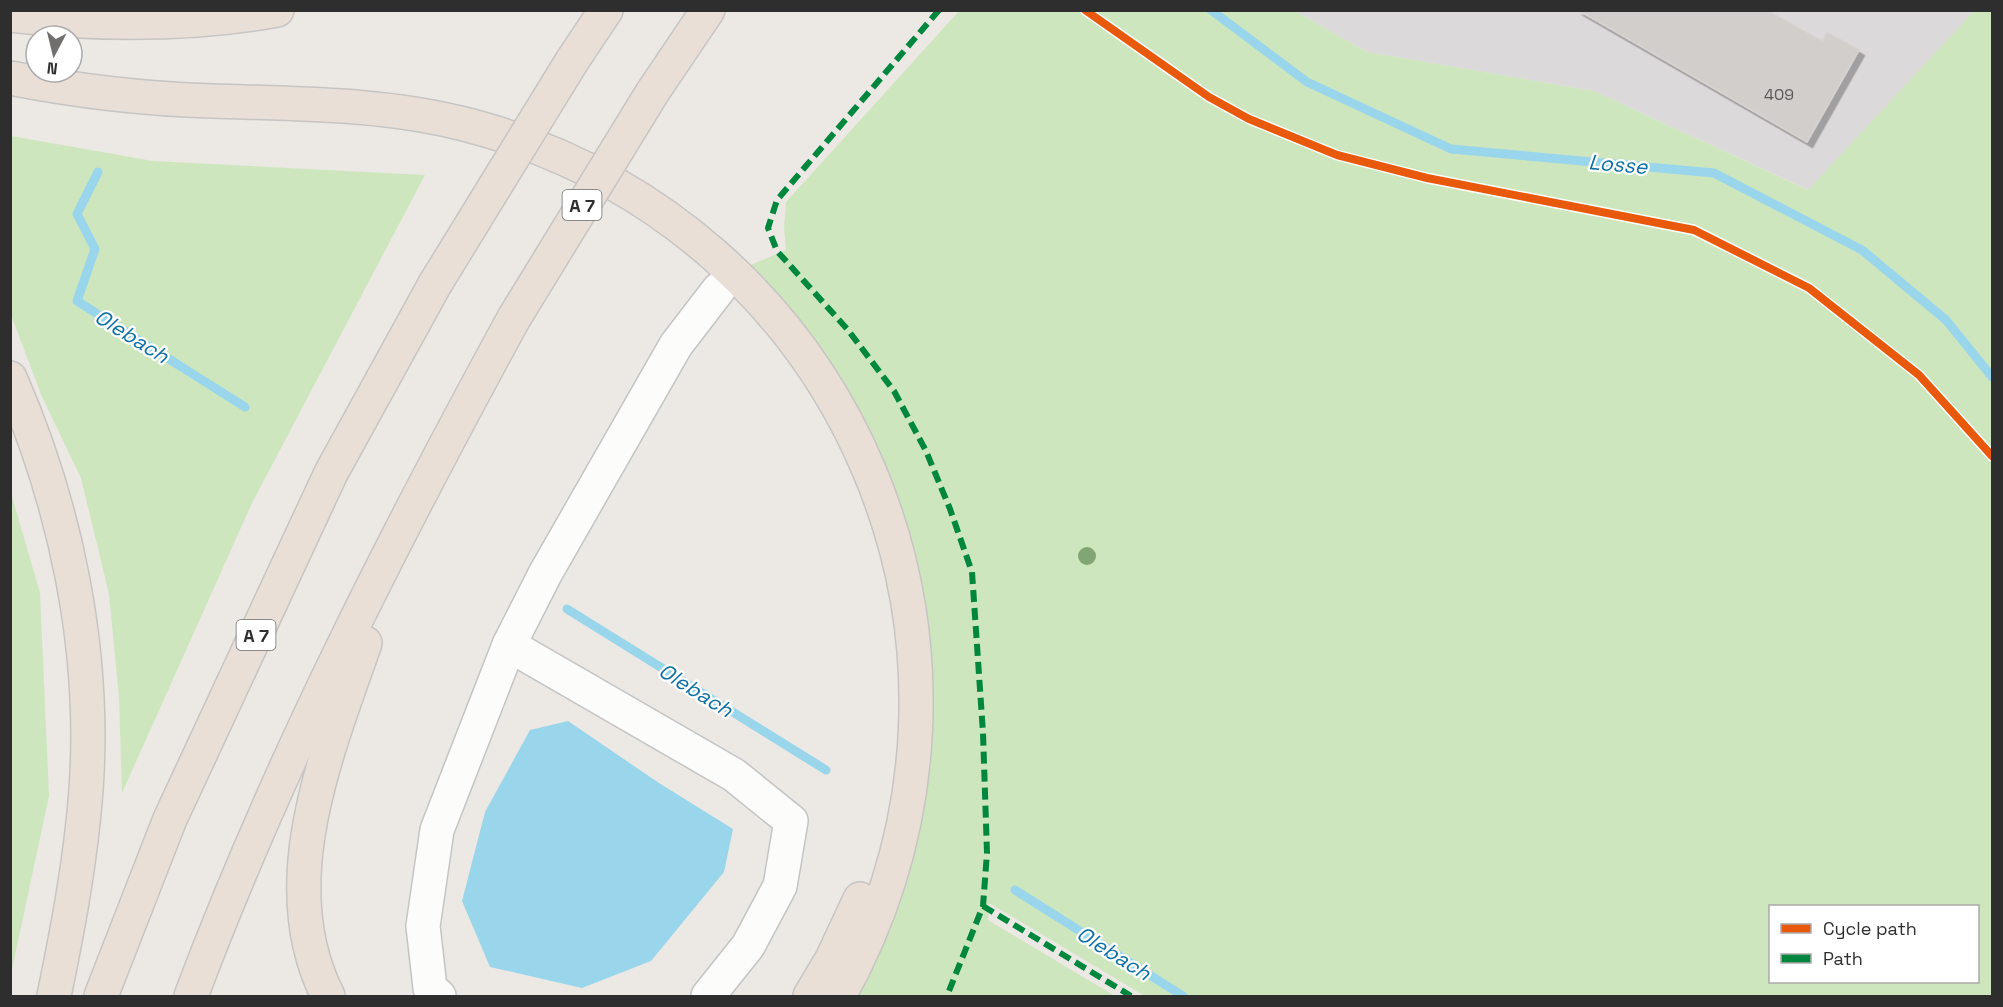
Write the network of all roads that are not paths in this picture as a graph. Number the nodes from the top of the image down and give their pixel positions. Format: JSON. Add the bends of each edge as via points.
{"nodes":[{"id":1,"x":277,"y":10,"type":"edge"},
{"id":2,"x":606,"y":10,"type":"edge"},
{"id":3,"x":708,"y":10,"type":"edge"},
{"id":4,"x":10,"y":15,"type":"edge"},
{"id":5,"x":10,"y":78,"type":"edge"},
{"id":6,"x":10,"y":101,"type":"edge"},
{"id":7,"x":719,"y":289,"type":"junction"},
{"id":8,"x":10,"y":378,"type":"edge"},
{"id":9,"x":414,"y":502,"type":"junction"},
{"id":10,"x":509,"y":645,"type":"junction"},
{"id":11,"x":54,"y":996,"type":"edge"},
{"id":12,"x":101,"y":996,"type":"edge"},
{"id":13,"x":190,"y":996,"type":"edge"},
{"id":14,"x":328,"y":996,"type":"edge"},
{"id":15,"x":439,"y":996,"type":"edge"},
{"id":16,"x":708,"y":996,"type":"edge"},
{"id":17,"x":810,"y":996,"type":"edge"},
{"id":18,"x":839,"y":996,"type":"edge"}],
"edges":[{"from":1,"to":4,"type":"highway","via":[[187,21],[111,22]]},
{"from":2,"to":12,"type":"highway","number":"A 7","bridge":true,"via":[[435,284],[331,473],[170,819]]},
{"from":3,"to":9,"type":"highway","number":"A 7","bridge":true,"via":[[652,93],[514,318]]},
{"from":5,"to":18,"type":"highway","via":[[69,90],[130,96],[364,108],[428,117],[497,134],[563,159],[652,207],[731,270],[767,307],[828,388],[861,451],[891,526],[912,625],[917,726],[904,826],[875,923]]},
{"from":6,"to":7,"type":"highway","via":[[128,118],[362,129],[462,146],[509,160],[598,200],[679,254]]},
{"from":7,"to":10,"type":"lane","via":[[676,345],[545,573]]},
{"from":7,"to":17,"type":"highway","via":[[781,359],[833,442],[870,533],[891,628],[895,725],[883,822],[855,915]]},
{"from":8,"to":11,"type":"highway","via":[[33,431],[61,524],[85,665],[86,790],[79,859]]},
{"from":9,"to":13,"type":"highway","number":"A 7","via":[[253,841]]},
{"from":9,"to":14,"type":"highway","via":[[321,772],[311,818],[304,908],[308,945]]},
{"from":10,"to":15,"type":"lane","via":[[436,830],[423,926],[430,988]]},
{"from":10,"to":16,"type":"lane","via":[[734,775],[791,821],[780,886],[748,946]]}]}
